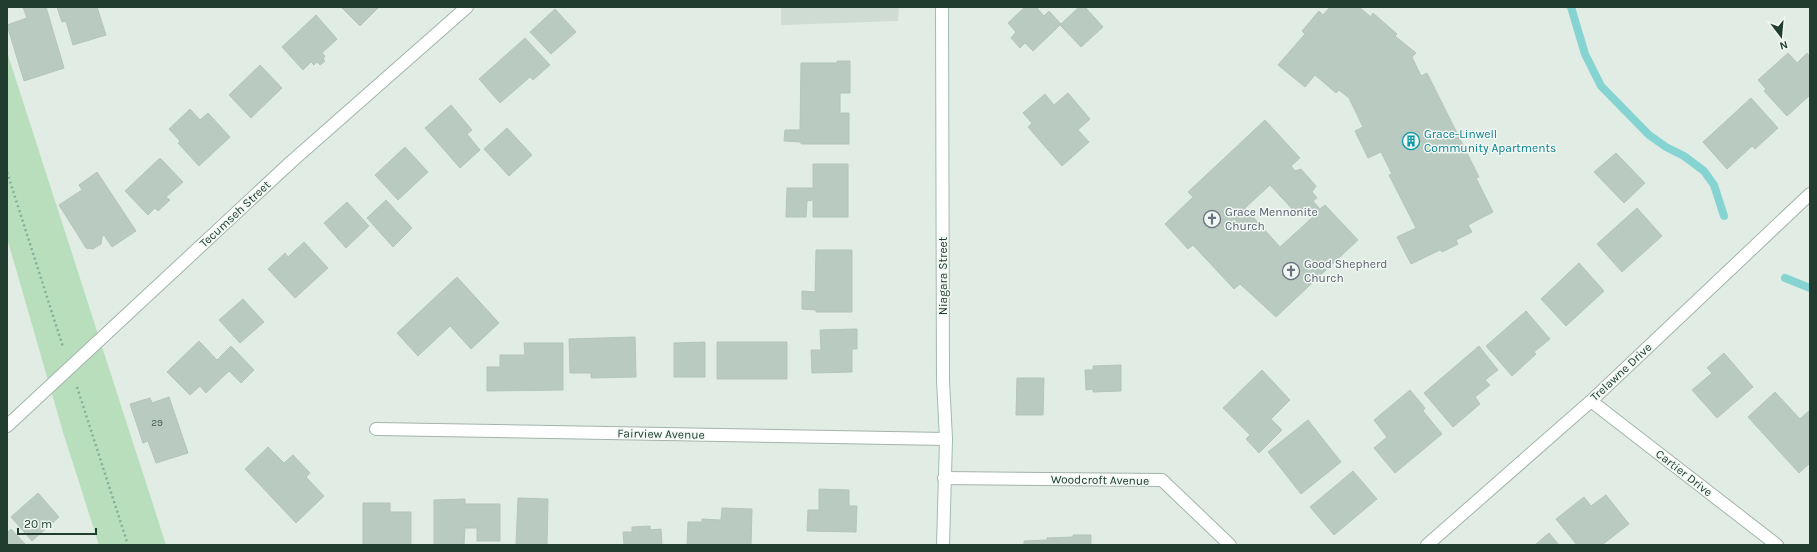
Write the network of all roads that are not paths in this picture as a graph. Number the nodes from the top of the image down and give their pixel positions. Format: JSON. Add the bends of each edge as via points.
{"nodes":[{"id":1,"x":468,"y":7,"type":"edge"},
{"id":2,"x":942,"y":7,"type":"edge"},
{"id":3,"x":1810,"y":194,"type":"edge"},
{"id":4,"x":1591,"y":401,"type":"junction"},
{"id":5,"x":7,"y":426,"type":"edge"},
{"id":6,"x":376,"y":429,"type":"dead end"},
{"id":7,"x":946,"y":439,"type":"junction"},
{"id":8,"x":944,"y":478,"type":"junction"},
{"id":9,"x":943,"y":545,"type":"edge"},
{"id":10,"x":1230,"y":545,"type":"edge"},
{"id":11,"x":1427,"y":545,"type":"edge"},
{"id":12,"x":1777,"y":545,"type":"edge"}],
"edges":[{"from":1,"to":5,"type":"street","name":"Tecumseh Street","via":[[291,162]]},
{"from":2,"to":7,"type":"street","name":"Niagara Street","via":[[943,380]]},
{"from":3,"to":4,"type":"street","name":"Trelawne Drive"},
{"from":4,"to":11,"type":"street","name":"Trelawne Drive"},
{"from":4,"to":12,"type":"street","name":"Cartier Drive"},
{"from":6,"to":7,"type":"street","name":"Fairview Avenue"},
{"from":7,"to":8,"type":"street","name":"Niagara Street"},
{"from":8,"to":9,"type":"street","name":"Niagara Street"},
{"from":8,"to":10,"type":"street","name":"Woodcroft Avenue","via":[[1162,480]]}]}
